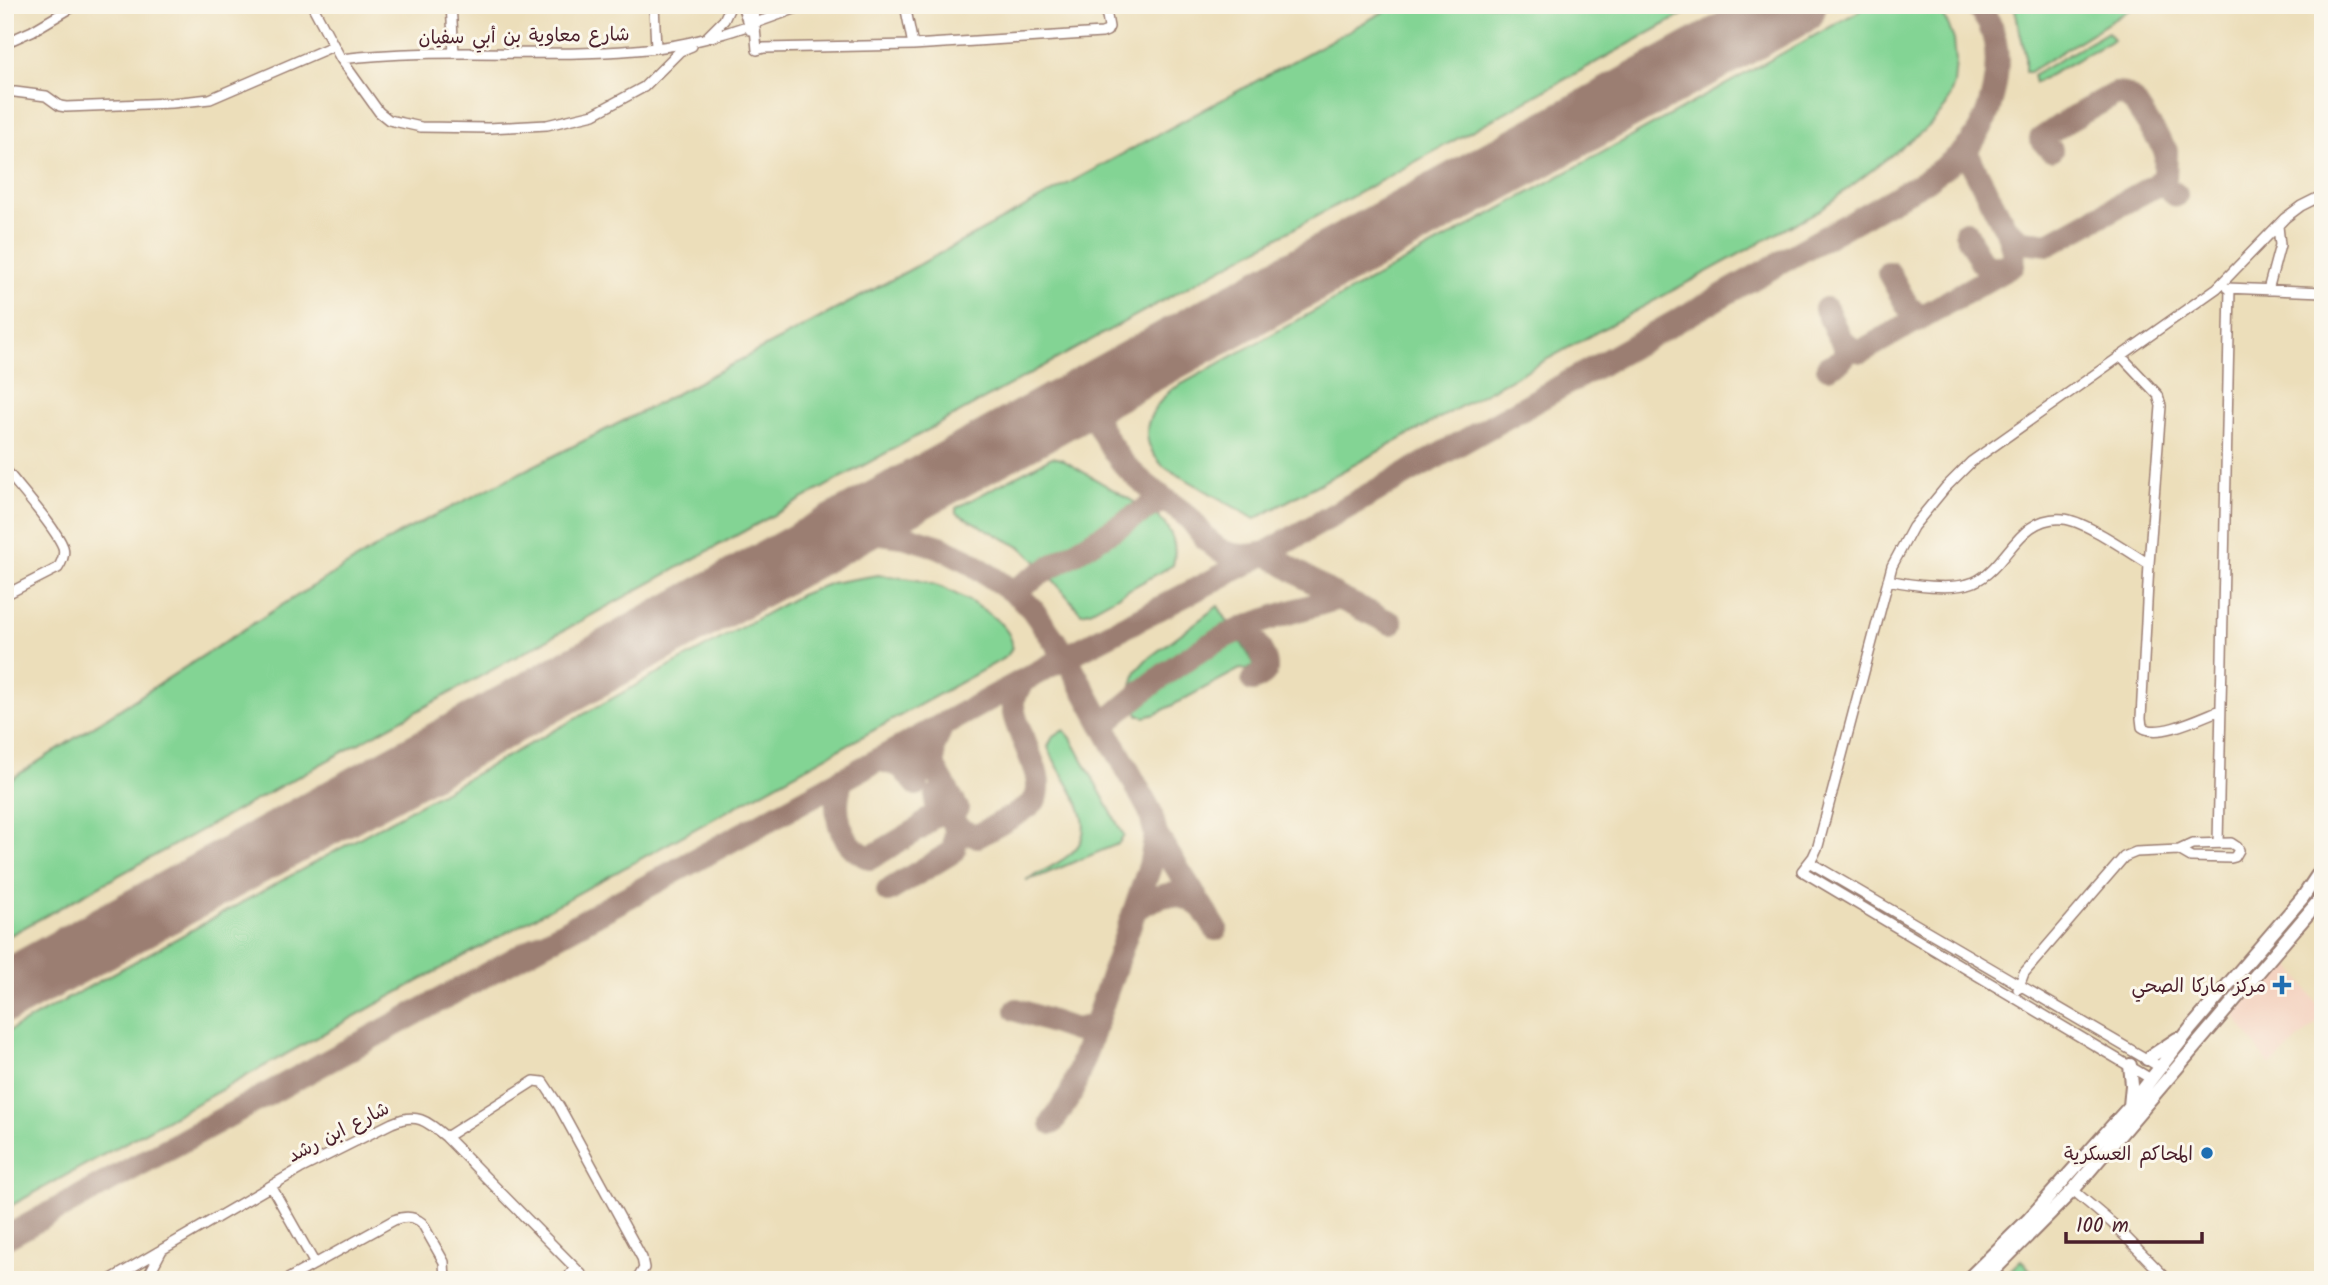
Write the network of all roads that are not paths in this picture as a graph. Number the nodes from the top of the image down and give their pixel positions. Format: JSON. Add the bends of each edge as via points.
{"nodes":[{"id":1,"x":76,"y":5,"type":"edge"},
{"id":2,"x":312,"y":5,"type":"edge"},
{"id":3,"x":451,"y":5,"type":"edge"},
{"id":4,"x":654,"y":5,"type":"edge"},
{"id":5,"x":731,"y":5,"type":"edge"},
{"id":6,"x":742,"y":5,"type":"edge"},
{"id":7,"x":753,"y":5,"type":"edge"},
{"id":8,"x":804,"y":5,"type":"edge"},
{"id":9,"x":905,"y":5,"type":"edge"},
{"id":10,"x":1105,"y":5,"type":"edge"},
{"id":11,"x":752,"y":24,"type":"junction"},
{"id":12,"x":703,"y":40,"type":"junction"},
{"id":13,"x":5,"y":43,"type":"edge"},
{"id":14,"x":913,"y":45,"type":"junction"},
{"id":15,"x":333,"y":46,"type":"junction"},
{"id":16,"x":656,"y":48,"type":"junction"},
{"id":17,"x":454,"y":53,"type":"junction"},
{"id":18,"x":341,"y":59,"type":"junction"},
{"id":19,"x":15,"y":92,"type":"dead end"},
{"id":20,"x":2323,"y":195,"type":"edge"},
{"id":21,"x":2278,"y":226,"type":"junction"},
{"id":22,"x":2217,"y":288,"type":"junction"},
{"id":23,"x":2230,"y":288,"type":"junction"},
{"id":24,"x":2268,"y":290,"type":"junction"},
{"id":25,"x":2323,"y":292,"type":"edge"},
{"id":26,"x":2121,"y":356,"type":"junction"},
{"id":27,"x":5,"y":469,"type":"edge"},
{"id":28,"x":2149,"y":564,"type":"junction"},
{"id":29,"x":1888,"y":580,"type":"junction"},
{"id":30,"x":5,"y":594,"type":"edge"},
{"id":31,"x":2220,"y":710,"type":"junction"},
{"id":32,"x":2218,"y":843,"type":"junction"},
{"id":33,"x":2179,"y":850,"type":"junction"},
{"id":34,"x":1809,"y":862,"type":"junction"},
{"id":35,"x":2323,"y":867,"type":"edge"},
{"id":36,"x":2323,"y":896,"type":"edge"},
{"id":37,"x":2016,"y":983,"type":"junction"},
{"id":38,"x":2003,"y":991,"type":"junction"},
{"id":39,"x":2013,"y":996,"type":"junction"},
{"id":40,"x":2191,"y":1028,"type":"junction"},
{"id":41,"x":2097,"y":1031,"type":"junction"},
{"id":42,"x":2091,"y":1041,"type":"junction"},
{"id":43,"x":2147,"y":1059,"type":"junction"},
{"id":44,"x":2130,"y":1065,"type":"junction"},
{"id":45,"x":2165,"y":1070,"type":"junction"},
{"id":46,"x":2156,"y":1082,"type":"junction"},
{"id":47,"x":2130,"y":1106,"type":"junction"},
{"id":48,"x":446,"y":1137,"type":"junction"},
{"id":49,"x":271,"y":1186,"type":"junction"},
{"id":50,"x":2073,"y":1189,"type":"junction"},
{"id":51,"x":162,"y":1251,"type":"junction"},
{"id":52,"x":316,"y":1264,"type":"junction"},
{"id":53,"x":574,"y":1269,"type":"junction"},
{"id":54,"x":127,"y":1273,"type":"edge"},
{"id":55,"x":110,"y":1280,"type":"edge"},
{"id":56,"x":137,"y":1280,"type":"edge"},
{"id":57,"x":146,"y":1280,"type":"edge"},
{"id":58,"x":286,"y":1280,"type":"edge"},
{"id":59,"x":445,"y":1280,"type":"edge"},
{"id":60,"x":566,"y":1280,"type":"edge"},
{"id":61,"x":587,"y":1280,"type":"edge"},
{"id":62,"x":637,"y":1280,"type":"edge"},
{"id":63,"x":1967,"y":1280,"type":"edge"},
{"id":64,"x":1984,"y":1280,"type":"edge"},
{"id":65,"x":2168,"y":1280,"type":"edge"}],
"edges":[{"from":1,"to":13,"type":"street"},
{"from":2,"to":15,"type":"street"},
{"from":3,"to":17,"type":"street"},
{"from":4,"to":16,"type":"street"},
{"from":5,"to":12,"type":"street","via":[[724,20]]},
{"from":6,"to":11,"type":"street"},
{"from":7,"to":11,"type":"street"},
{"from":8,"to":11,"type":"street","name":"شارع معاوية بن أبي سفيان"},
{"from":9,"to":14,"type":"street"},
{"from":10,"to":14,"type":"street","via":[[1108,27],[1102,33]]},
{"from":11,"to":12,"type":"street","name":"شارع معاوية بن أبي سفيان"},
{"from":11,"to":14,"type":"street","via":[[757,50]]},
{"from":12,"to":16,"type":"street","name":"شارع معاوية بن أبي سفيان"},
{"from":12,"to":18,"type":"street","via":[[680,51],[644,87],[594,114],[547,125],[421,127],[389,120],[379,113]]},
{"from":15,"to":18,"type":"street"},
{"from":15,"to":19,"type":"street","via":[[198,101],[66,107],[46,96]]},
{"from":16,"to":17,"type":"street","name":"شارع معاوية بن أبي سفيان"},
{"from":17,"to":18,"type":"street","name":"شارع معاوية بن أبي سفيان"},
{"from":20,"to":21,"type":"street","via":[[2292,212]]},
{"from":21,"to":22,"type":"street"},
{"from":21,"to":24,"type":"street","via":[[2280,245]]},
{"from":22,"to":23,"type":"street"},
{"from":22,"to":26,"type":"street"},
{"from":23,"to":24,"type":"street"},
{"from":23,"to":31,"type":"street"},
{"from":24,"to":25,"type":"street"},
{"from":26,"to":28,"type":"street","via":[[2158,395],[2161,406]]},
{"from":26,"to":29,"type":"street","via":[[1958,474],[1909,533]]},
{"from":27,"to":30,"type":"street","via":[[53,531],[64,555],[58,568]]},
{"from":28,"to":29,"type":"street","via":[[2078,523],[2057,519],[2028,529],[1984,576],[1971,583],[1922,585]]},
{"from":28,"to":31,"type":"street","via":[[2142,727],[2166,729]]},
{"from":29,"to":34,"type":"street","via":[[1818,846]]},
{"from":31,"to":32,"type":"street"},
{"from":32,"to":33,"type":"street","via":[[2187,845]]},
{"from":32,"to":33,"type":"street","via":[[2235,844],[2238,854],[2231,858],[2191,857]]},
{"from":33,"to":37,"type":"street","via":[[2143,851],[2124,857]]},
{"from":34,"to":37,"type":"street"},
{"from":34,"to":38,"type":"street","via":[[1802,871]]},
{"from":35,"to":40,"type":"main road","via":[[2303,897]]},
{"from":36,"to":45,"type":"main road"},
{"from":37,"to":38,"type":"street"},
{"from":37,"to":39,"type":"street"},
{"from":37,"to":41,"type":"street"},
{"from":38,"to":39,"type":"street"},
{"from":39,"to":42,"type":"street"},
{"from":40,"to":43,"type":"main road"},
{"from":40,"to":45,"type":"main road"},
{"from":41,"to":42,"type":"street"},
{"from":41,"to":43,"type":"street"},
{"from":42,"to":44,"type":"street"},
{"from":43,"to":45,"type":"street"},
{"from":44,"to":46,"type":"street"},
{"from":44,"to":47,"type":"main road"},
{"from":45,"to":46,"type":"main road"},
{"from":46,"to":47,"type":"main road"},
{"from":46,"to":50,"type":"main road"},
{"from":47,"to":63,"type":"main road","via":[[2029,1219]]},
{"from":48,"to":49,"type":"street","name":"شارع ابن رشد","via":[[426,1121],[404,1118]]},
{"from":48,"to":53,"type":"street","name":"شارع ابن رشد"},
{"from":48,"to":62,"type":"street","via":[[534,1081],[543,1082],[642,1258],[644,1268]]},
{"from":49,"to":51,"type":"street","name":"شارع ابن رشد"},
{"from":49,"to":52,"type":"street"},
{"from":50,"to":64,"type":"main road"},
{"from":50,"to":65,"type":"street"},
{"from":51,"to":54,"type":"street","name":"شارع ابن رشد"},
{"from":51,"to":57,"type":"street"},
{"from":52,"to":58,"type":"street"},
{"from":52,"to":59,"type":"street","via":[[394,1220],[412,1217],[422,1223],[444,1262]]},
{"from":53,"to":60,"type":"street"},
{"from":53,"to":61,"type":"street","name":"شارع ابن رشد"},
{"from":54,"to":55,"type":"street","name":"شارع ابن رشد"},
{"from":54,"to":56,"type":"street"}]}
